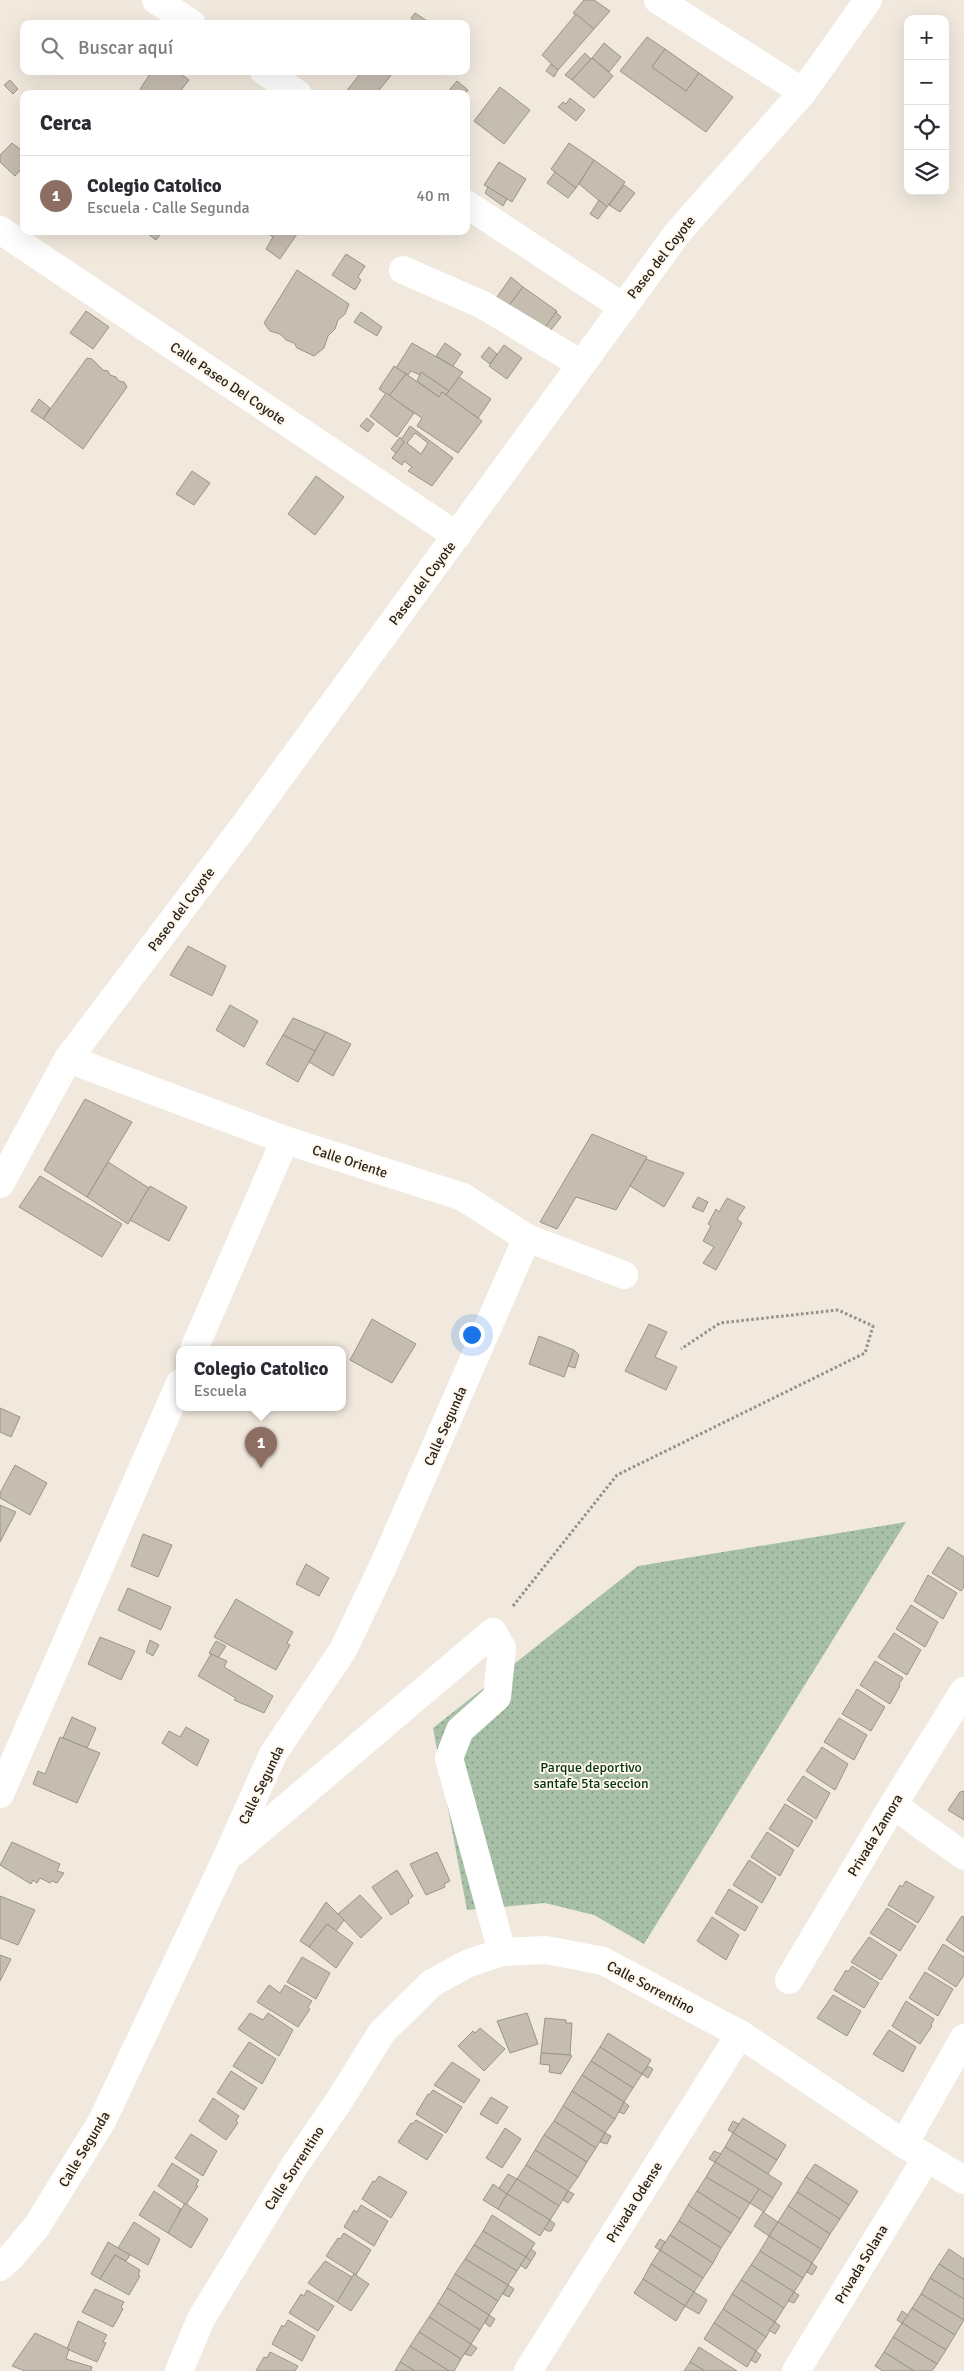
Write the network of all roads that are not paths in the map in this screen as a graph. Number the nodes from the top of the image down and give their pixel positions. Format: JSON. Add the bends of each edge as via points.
{"nodes":[{"id":1,"x":156,"y":0,"type":"edge"},
{"id":2,"x":658,"y":0,"type":"edge"},
{"id":3,"x":868,"y":0,"type":"edge"},
{"id":4,"x":186,"y":20,"type":"edge"},
{"id":5,"x":270,"y":75,"type":"edge"},
{"id":6,"x":292,"y":90,"type":"edge"},
{"id":7,"x":803,"y":92,"type":"junction"},
{"id":8,"x":470,"y":207,"type":"edge"},
{"id":9,"x":0,"y":230,"type":"edge"},
{"id":10,"x":404,"y":270,"type":"dead end"},
{"id":11,"x":623,"y":306,"type":"junction"},
{"id":12,"x":581,"y":364,"type":"junction"},
{"id":13,"x":457,"y":536,"type":"junction"},
{"id":14,"x":68,"y":1059,"type":"junction"},
{"id":15,"x":285,"y":1140,"type":"junction"},
{"id":16,"x":0,"y":1184,"type":"edge"},
{"id":17,"x":527,"y":1238,"type":"junction"},
{"id":18,"x":624,"y":1275,"type":"dead end"},
{"id":19,"x":195,"y":1346,"type":"edge"},
{"id":20,"x":176,"y":1392,"type":"edge"},
{"id":21,"x":964,"y":1691,"type":"edge"},
{"id":22,"x":0,"y":1794,"type":"edge"},
{"id":23,"x":893,"y":1804,"type":"junction"},
{"id":24,"x":964,"y":1856,"type":"edge"},
{"id":25,"x":228,"y":1857,"type":"junction"},
{"id":26,"x":502,"y":1952,"type":"junction"},
{"id":27,"x":789,"y":1980,"type":"dead end"},
{"id":28,"x":740,"y":2034,"type":"junction"},
{"id":29,"x":964,"y":2038,"type":"edge"},
{"id":30,"x":904,"y":2144,"type":"junction"},
{"id":31,"x":926,"y":2159,"type":"junction"},
{"id":32,"x":964,"y":2180,"type":"edge"},
{"id":33,"x":0,"y":2267,"type":"edge"},
{"id":34,"x":179,"y":2371,"type":"edge"},
{"id":35,"x":528,"y":2371,"type":"edge"},
{"id":36,"x":796,"y":2371,"type":"edge"}],
"edges":[{"from":1,"to":4,"type":"street"},
{"from":2,"to":7,"type":"street"},
{"from":3,"to":7,"type":"street","name":"Paseo del Coyote"},
{"from":5,"to":6,"type":"street"},
{"from":7,"to":11,"type":"street","name":"Paseo del Coyote","via":[[679,231]]},
{"from":8,"to":11,"type":"street"},
{"from":9,"to":13,"type":"street","name":"Calle Paseo Del Coyote"},
{"from":10,"to":12,"type":"street","via":[[483,305]]},
{"from":11,"to":12,"type":"street","name":"Paseo del Coyote"},
{"from":12,"to":13,"type":"street","name":"Paseo del Coyote"},
{"from":13,"to":14,"type":"street","name":"Paseo del Coyote"},
{"from":14,"to":15,"type":"street","name":"Calle Oriente"},
{"from":14,"to":16,"type":"street","name":"Paseo del Coyote"},
{"from":15,"to":17,"type":"street","name":"Calle Oriente","via":[[463,1197]]},
{"from":15,"to":19,"type":"street"},
{"from":17,"to":18,"type":"street","name":"Calle Oriente"},
{"from":17,"to":25,"type":"street","name":"Calle Segunda","via":[[368,1598],[342,1650],[273,1754]]},
{"from":20,"to":22,"type":"street"},
{"from":21,"to":23,"type":"street","name":"Privada Zamora"},
{"from":23,"to":24,"type":"street"},
{"from":23,"to":27,"type":"street","name":"Privada Zamora"},
{"from":25,"to":26,"type":"street","via":[[493,1632],[502,1648],[497,1696],[460,1730],[449,1758]]},
{"from":25,"to":33,"type":"street","name":"Calle Segunda","via":[[102,2121],[37,2226]]},
{"from":26,"to":28,"type":"street","name":"Calle Sorrentino","via":[[546,1950],[603,1961]]},
{"from":26,"to":34,"type":"street","name":"Calle Sorrentino","via":[[469,1963],[432,1983],[382,2032],[295,2165],[201,2319]]},
{"from":28,"to":30,"type":"street","name":"Calle Sorrentino"},
{"from":28,"to":35,"type":"street","name":"Privada Odense"},
{"from":29,"to":30,"type":"street"},
{"from":30,"to":31,"type":"street","name":"Calle Sorrentino"},
{"from":31,"to":32,"type":"street","name":"Calle Sorrentino"},
{"from":31,"to":36,"type":"street","name":"Privada Solana"}]}
